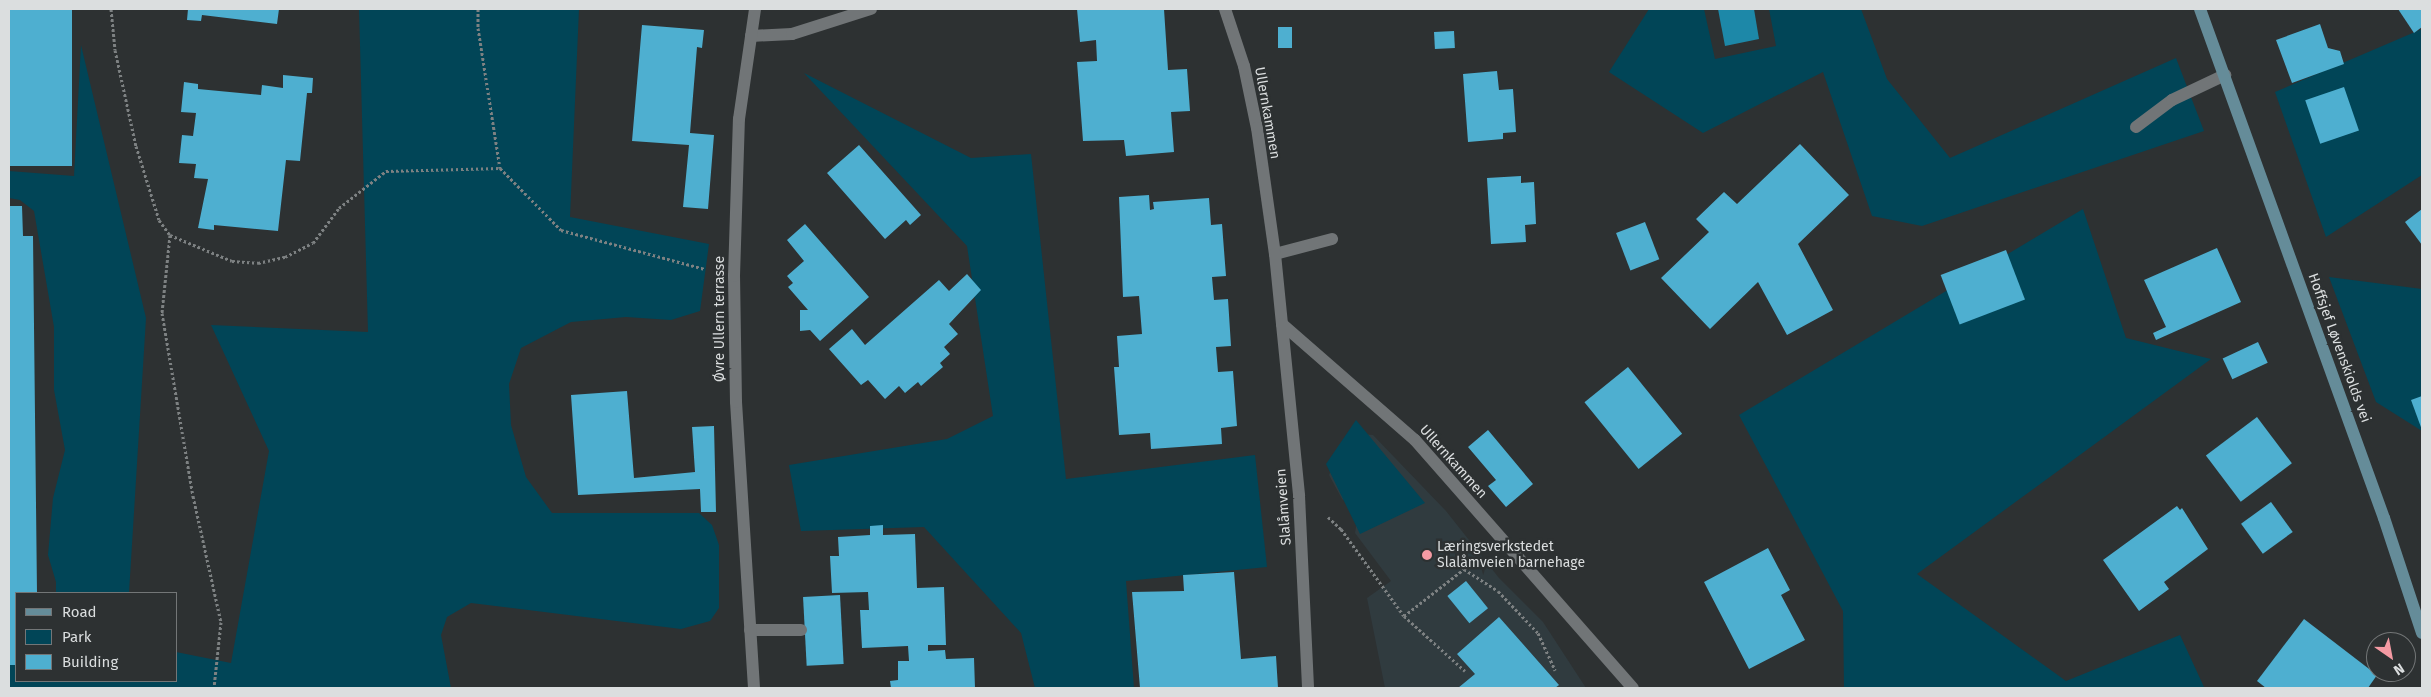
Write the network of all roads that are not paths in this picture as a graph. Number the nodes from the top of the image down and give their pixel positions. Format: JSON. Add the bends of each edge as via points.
{"nodes":[{"id":1,"x":755,"y":9,"type":"edge"},
{"id":2,"x":871,"y":9,"type":"edge"},
{"id":3,"x":1225,"y":9,"type":"edge"},
{"id":4,"x":2200,"y":9,"type":"edge"},
{"id":5,"x":751,"y":36,"type":"junction"},
{"id":6,"x":2225,"y":75,"type":"junction"},
{"id":7,"x":2136,"y":127,"type":"dead end"},
{"id":8,"x":1332,"y":239,"type":"dead end"},
{"id":9,"x":1275,"y":254,"type":"junction"},
{"id":10,"x":1282,"y":324,"type":"junction"},
{"id":11,"x":750,"y":630,"type":"junction"},
{"id":12,"x":801,"y":630,"type":"dead end"},
{"id":13,"x":2422,"y":633,"type":"edge"},
{"id":14,"x":754,"y":688,"type":"edge"},
{"id":15,"x":1308,"y":688,"type":"edge"},
{"id":16,"x":1633,"y":688,"type":"edge"}],
"edges":[{"from":1,"to":5,"type":"street","name":"Øvre Ullern terrasse"},
{"from":2,"to":5,"type":"street","via":[[792,34]]},
{"from":3,"to":9,"type":"street","name":"Ullernkammen","via":[[1244,66],[1257,128]]},
{"from":4,"to":6,"type":"street","name":"Hoffsjef Løvenskiolds vei"},
{"from":5,"to":11,"type":"street","name":"Øvre Ullern terrasse","via":[[739,119],[734,276],[736,402]]},
{"from":6,"to":7,"type":"street","via":[[2172,100]]},
{"from":6,"to":13,"type":"street","name":"Hoffsjef Løvenskiolds vei"},
{"from":8,"to":9,"type":"street"},
{"from":9,"to":10,"type":"street","name":"Ullernkammen"},
{"from":10,"to":15,"type":"street","name":"Slalåmveien","via":[[1299,496]]},
{"from":10,"to":16,"type":"street","name":"Ullernkammen","via":[[1415,440]]},
{"from":11,"to":12,"type":"street"},
{"from":11,"to":14,"type":"street","name":"Øvre Ullern terrasse"}]}
